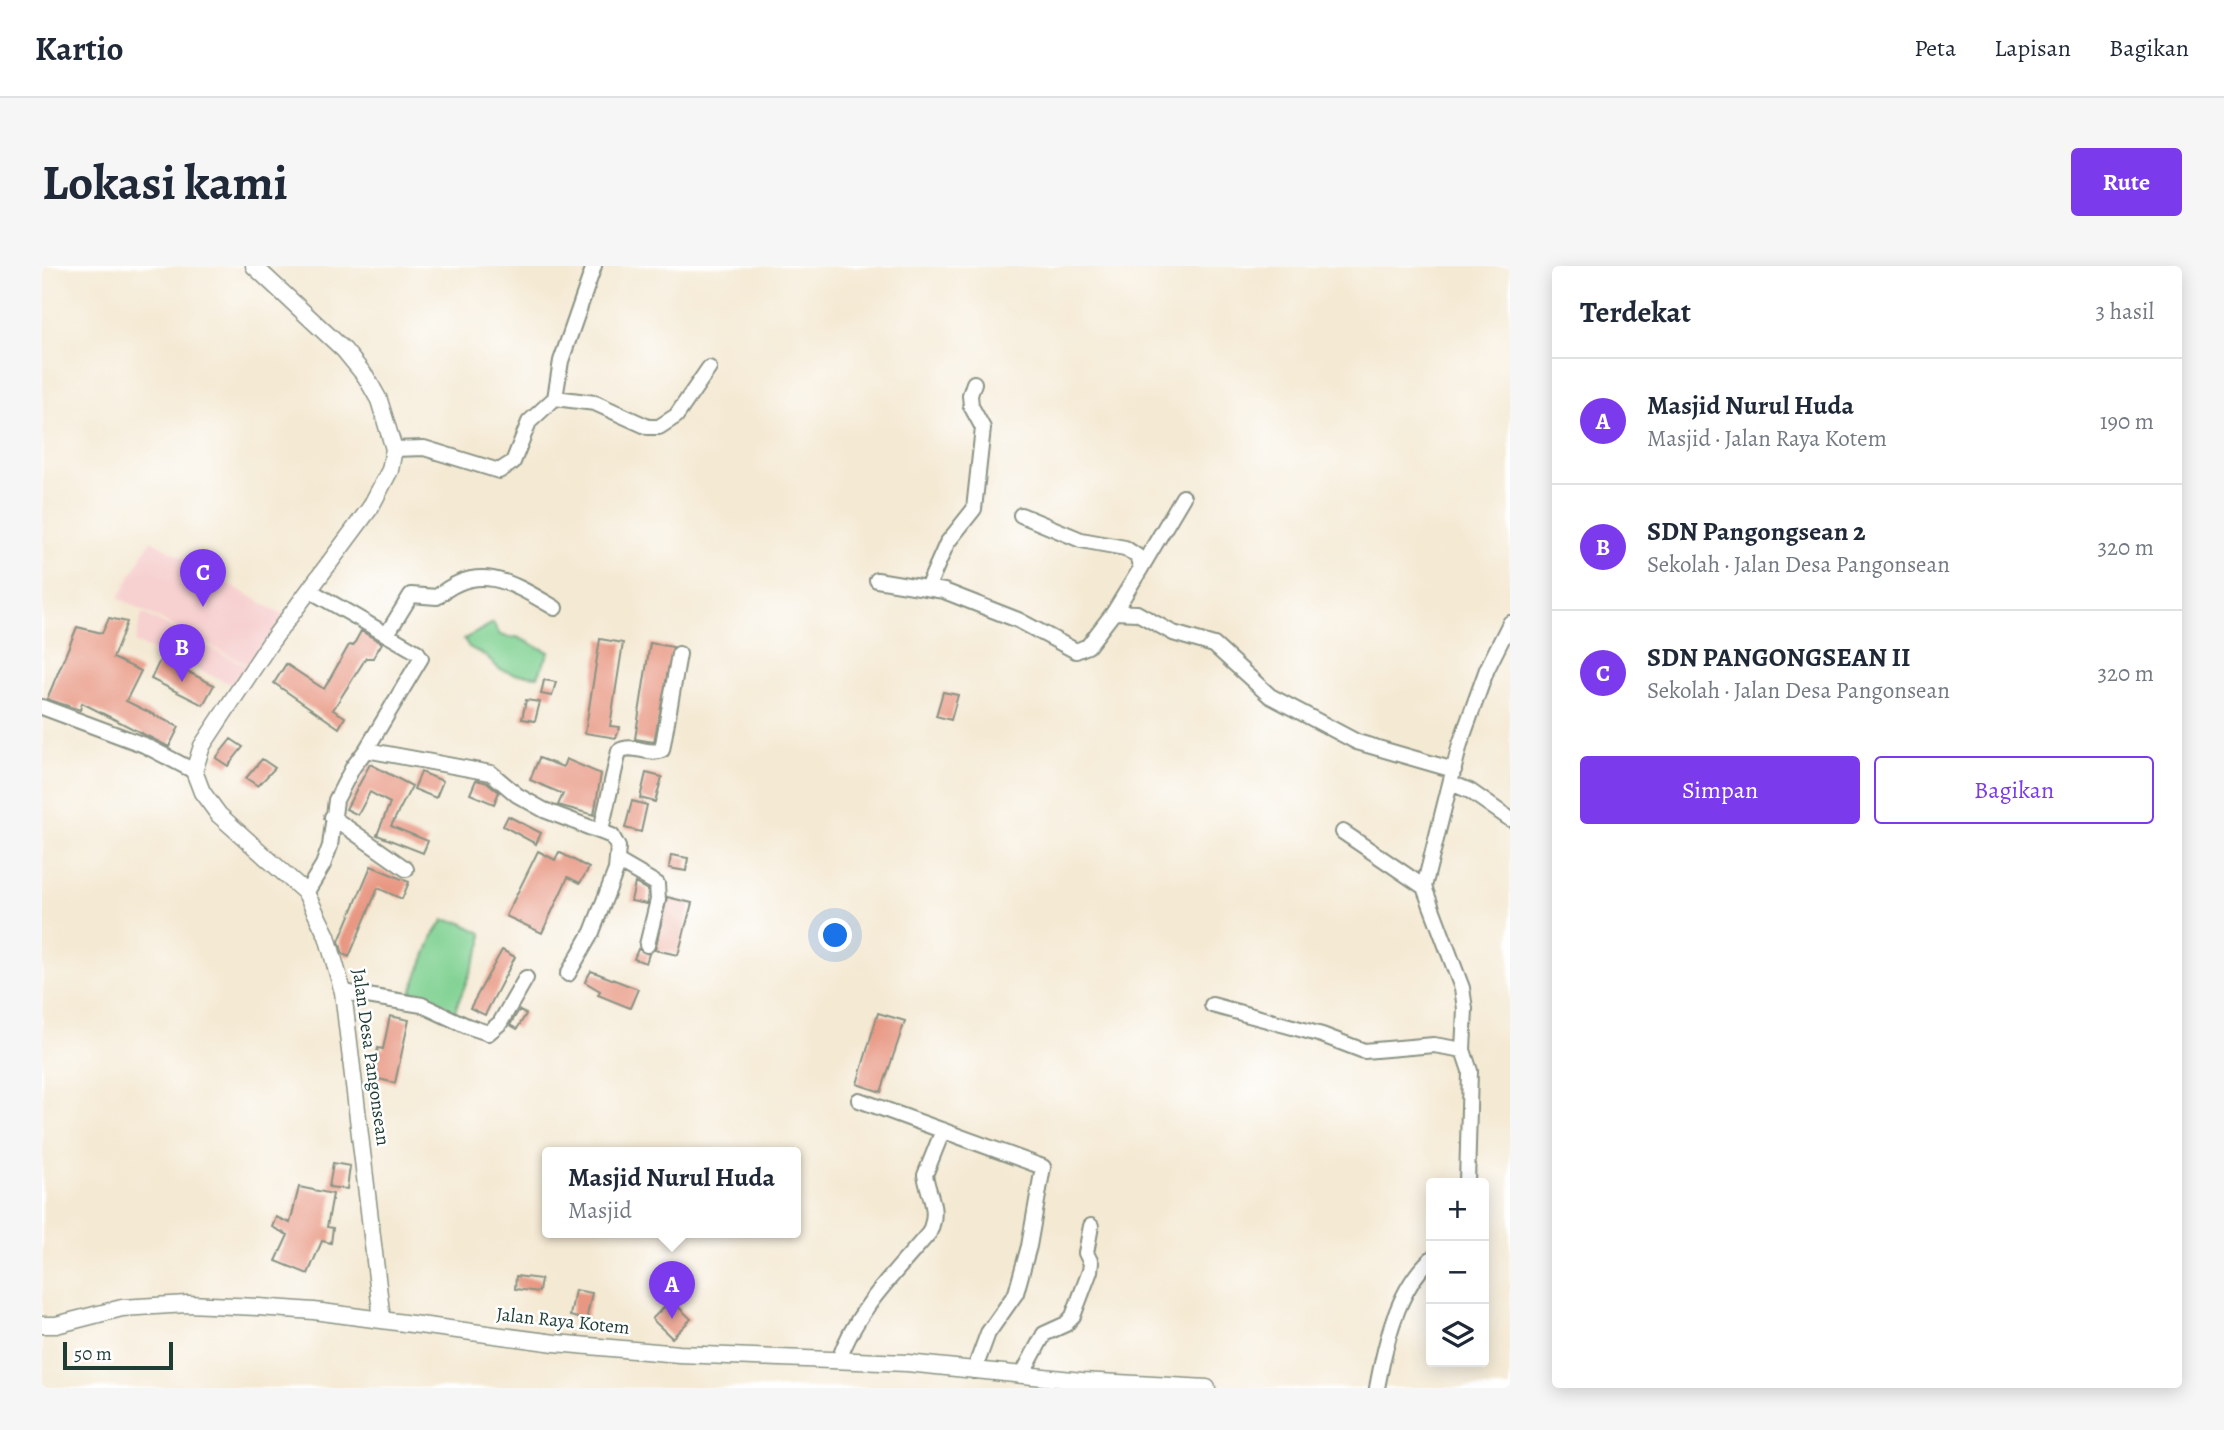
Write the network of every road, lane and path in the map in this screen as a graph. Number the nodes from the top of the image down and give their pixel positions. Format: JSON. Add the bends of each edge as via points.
{"nodes":[{"id":1,"x":254,"y":266,"type":"edge"},
{"id":2,"x":594,"y":266,"type":"edge"},
{"id":3,"x":709,"y":368,"type":"dead end"},
{"id":4,"x":974,"y":383,"type":"dead end"},
{"id":5,"x":555,"y":398,"type":"junction"},
{"id":6,"x":394,"y":449,"type":"junction"},
{"id":7,"x":1183,"y":497,"type":"dead end"},
{"id":8,"x":1021,"y":515,"type":"dead end"},
{"id":9,"x":1141,"y":568,"type":"junction"},
{"id":10,"x":877,"y":580,"type":"dead end"},
{"id":11,"x":928,"y":586,"type":"junction"},
{"id":12,"x":309,"y":590,"type":"junction"},
{"id":13,"x":555,"y":608,"type":"dead end"},
{"id":14,"x":1114,"y":612,"type":"junction"},
{"id":15,"x":1510,"y":623,"type":"edge"},
{"id":16,"x":387,"y":634,"type":"junction"},
{"id":17,"x":679,"y":654,"type":"dead end"},
{"id":18,"x":42,"y":707,"type":"edge"},
{"id":19,"x":366,"y":750,"type":"junction"},
{"id":20,"x":194,"y":771,"type":"junction"},
{"id":21,"x":1453,"y":776,"type":"junction"},
{"id":22,"x":332,"y":817,"type":"junction"},
{"id":23,"x":1510,"y":819,"type":"edge"},
{"id":24,"x":601,"y":830,"type":"junction"},
{"id":25,"x":1343,"y":832,"type":"dead end"},
{"id":26,"x":619,"y":862,"type":"junction"},
{"id":27,"x":406,"y":869,"type":"dead end"},
{"id":28,"x":1424,"y":887,"type":"junction"},
{"id":29,"x":306,"y":893,"type":"junction"},
{"id":30,"x":647,"y":944,"type":"dead end"},
{"id":31,"x":568,"y":974,"type":"dead end"},
{"id":32,"x":526,"y":978,"type":"dead end"},
{"id":33,"x":343,"y":992,"type":"junction"},
{"id":34,"x":1212,"y":1005,"type":"dead end"},
{"id":35,"x":1463,"y":1050,"type":"junction"},
{"id":36,"x":859,"y":1100,"type":"dead end"},
{"id":37,"x":943,"y":1130,"type":"junction"},
{"id":38,"x":1467,"y":1178,"type":"edge"},
{"id":39,"x":1091,"y":1226,"type":"dead end"},
{"id":40,"x":1426,"y":1264,"type":"edge"},
{"id":41,"x":382,"y":1320,"type":"junction"},
{"id":42,"x":42,"y":1325,"type":"edge"},
{"id":43,"x":839,"y":1360,"type":"junction"},
{"id":44,"x":974,"y":1371,"type":"junction"},
{"id":45,"x":1022,"y":1375,"type":"junction"},
{"id":46,"x":1207,"y":1388,"type":"edge"},
{"id":47,"x":1377,"y":1388,"type":"edge"}],
"edges":[{"from":1,"to":6,"type":"street","via":[[344,350],[366,377],[379,400]]},
{"from":2,"to":5,"type":"street","via":[[565,349]]},
{"from":3,"to":5,"type":"street","via":[[676,416],[659,427],[648,427],[595,403]]},
{"from":4,"to":11,"type":"street","via":[[971,406],[983,428],[974,509],[947,543]]},
{"from":5,"to":6,"type":"street","via":[[529,422],[513,462],[499,471],[424,448]]},
{"from":6,"to":12,"type":"street","via":[[381,489]]},
{"from":7,"to":9,"type":"street"},
{"from":8,"to":9,"type":"street","via":[[1081,540],[1125,548],[1137,556]]},
{"from":9,"to":14,"type":"street"},
{"from":10,"to":11,"type":"street"},
{"from":11,"to":14,"type":"street","via":[[992,608],[1076,651],[1088,646]]},
{"from":12,"to":16,"type":"street"},
{"from":12,"to":20,"type":"street","via":[[202,746]]},
{"from":13,"to":16,"type":"street","via":[[509,582],[474,577],[455,583],[437,597],[411,595]]},
{"from":14,"to":21,"type":"street","via":[[1136,613],[1173,633],[1214,645],[1270,696],[1357,742]]},
{"from":15,"to":21,"type":"street","via":[[1487,669]]},
{"from":16,"to":19,"type":"street","via":[[421,658]]},
{"from":17,"to":24,"type":"street","via":[[662,750],[629,747],[620,751]]},
{"from":18,"to":20,"type":"street","via":[[144,745]]},
{"from":19,"to":22,"type":"street","via":[[343,783]]},
{"from":19,"to":24,"type":"street","via":[[491,773],[544,810]]},
{"from":20,"to":29,"type":"street","name":"Jalan Desa Pangonsean","via":[[219,815]]},
{"from":21,"to":23,"type":"street"},
{"from":21,"to":28,"type":"street"},
{"from":22,"to":27,"type":"street"},
{"from":22,"to":29,"type":"street","via":[[330,846]]},
{"from":24,"to":26,"type":"street","via":[[612,836]]},
{"from":25,"to":28,"type":"street"},
{"from":26,"to":30,"type":"street","via":[[657,884]]},
{"from":26,"to":31,"type":"street","via":[[592,932]]},
{"from":28,"to":35,"type":"street","via":[[1462,988]]},
{"from":29,"to":33,"type":"street","name":"Jalan Desa Pangonsean","via":[[327,936]]},
{"from":32,"to":33,"type":"street","via":[[500,1023],[488,1033],[422,1005]]},
{"from":33,"to":41,"type":"street","name":"Jalan Desa Pangonsean"},
{"from":34,"to":35,"type":"street","via":[[1364,1051],[1434,1045]]},
{"from":35,"to":38,"type":"street","via":[[1470,1071]]},
{"from":36,"to":37,"type":"street"},
{"from":37,"to":43,"type":"street","via":[[925,1175],[936,1206],[929,1233],[846,1336]]},
{"from":37,"to":44,"type":"street","via":[[1039,1164],[1044,1172],[1016,1293],[988,1333]]},
{"from":39,"to":45,"type":"street","via":[[1086,1253],[1090,1271],[1073,1316],[1044,1334]]},
{"from":40,"to":47,"type":"street","via":[[1415,1276],[1399,1310]]},
{"from":41,"to":42,"type":"street","name":"Jalan Raya Kotem","via":[[187,1304],[122,1308]]},
{"from":41,"to":43,"type":"street","name":"Jalan Raya Kotem","via":[[569,1344]]},
{"from":43,"to":44,"type":"street","name":"Jalan Raya Kotem"},
{"from":44,"to":45,"type":"street","name":"Jalan Raya Kotem"},
{"from":45,"to":46,"type":"street","name":"Jalan Raya Kotem"}]}
